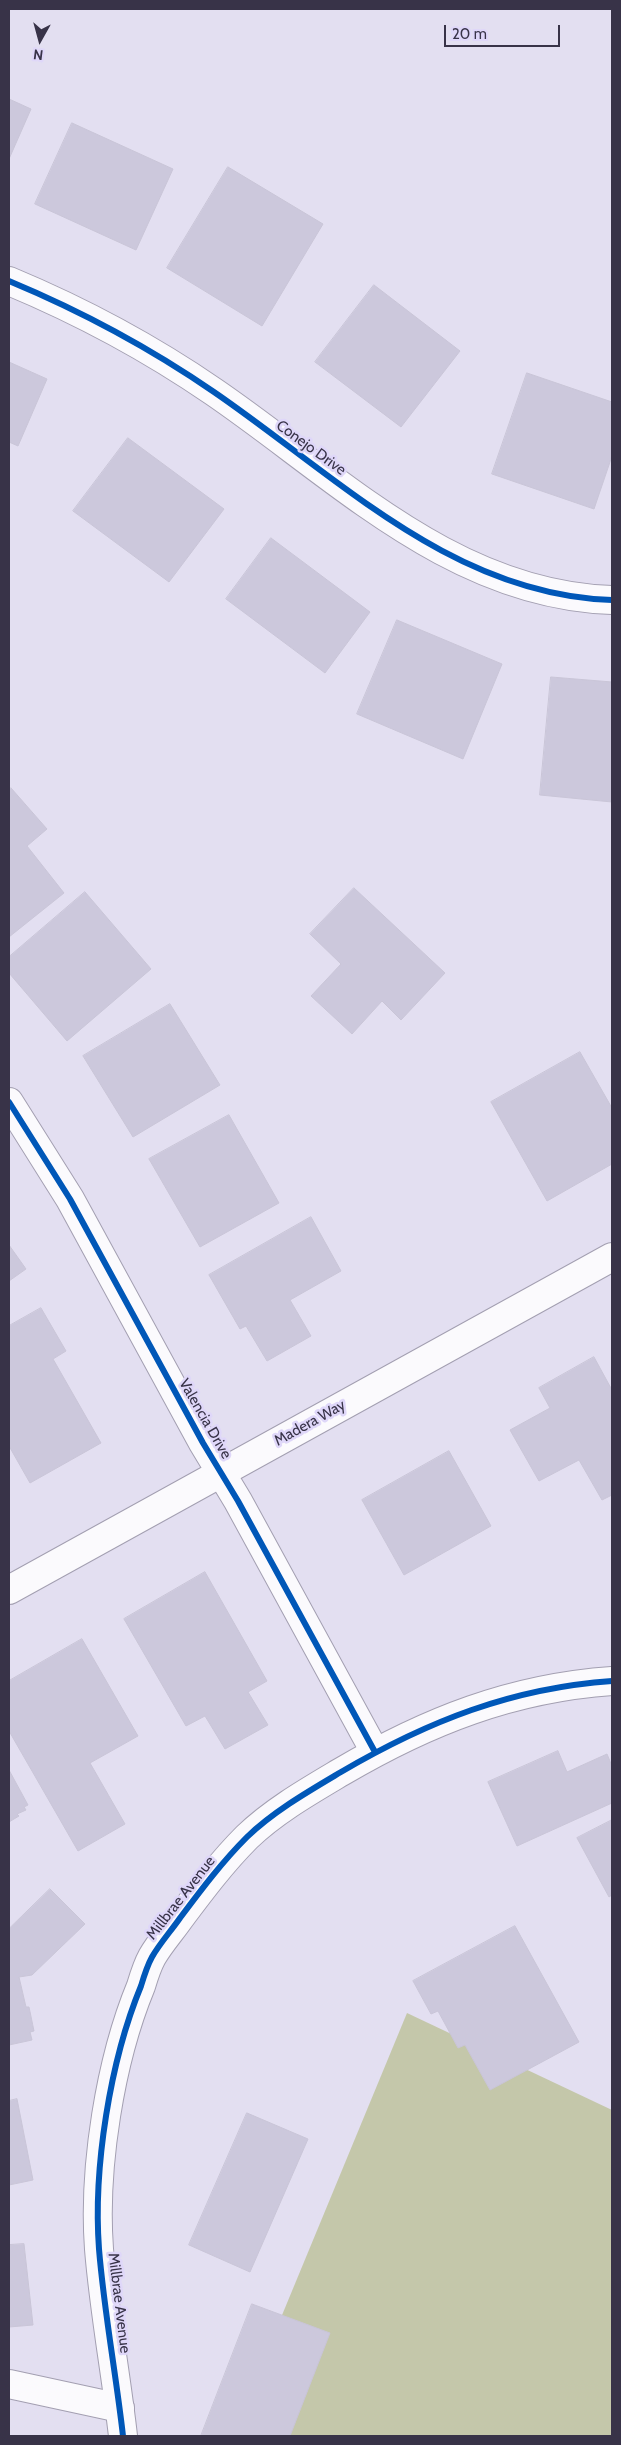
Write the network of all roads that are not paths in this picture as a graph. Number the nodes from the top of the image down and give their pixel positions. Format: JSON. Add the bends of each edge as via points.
{"nodes":[{"id":1,"x":9,"y":281,"type":"edge"},
{"id":2,"x":612,"y":600,"type":"edge"},
{"id":3,"x":9,"y":1102,"type":"edge"},
{"id":4,"x":612,"y":1257,"type":"edge"},
{"id":5,"x":221,"y":1472,"type":"junction"},
{"id":6,"x":9,"y":1590,"type":"edge"},
{"id":7,"x":612,"y":1681,"type":"edge"},
{"id":8,"x":375,"y":1752,"type":"junction"},
{"id":9,"x":9,"y":2384,"type":"edge"},
{"id":10,"x":120,"y":2408,"type":"junction"},
{"id":11,"x":123,"y":2436,"type":"edge"}],
"edges":[{"from":1,"to":2,"type":"street","name":"Conejo Drive","via":[[140,344],[215,392],[385,518],[448,556],[514,583],[584,599]]},
{"from":3,"to":5,"type":"street","name":"Valencia Drive","via":[[70,1199]]},
{"from":4,"to":5,"type":"street","name":"Madera Way"},
{"from":5,"to":6,"type":"street","name":"Madera Way"},
{"from":5,"to":8,"type":"street","name":"Valencia Drive"},
{"from":7,"to":8,"type":"street","name":"Millbrae Avenue","via":[[506,1697],[432,1724]]},
{"from":8,"to":10,"type":"street","name":"Millbrae Avenue","via":[[300,1796],[248,1836],[203,1886],[152,1957],[130,2013],[104,2134],[99,2188],[99,2248]]},
{"from":9,"to":10,"type":"street"},
{"from":10,"to":11,"type":"street","name":"Millbrae Avenue"}]}
